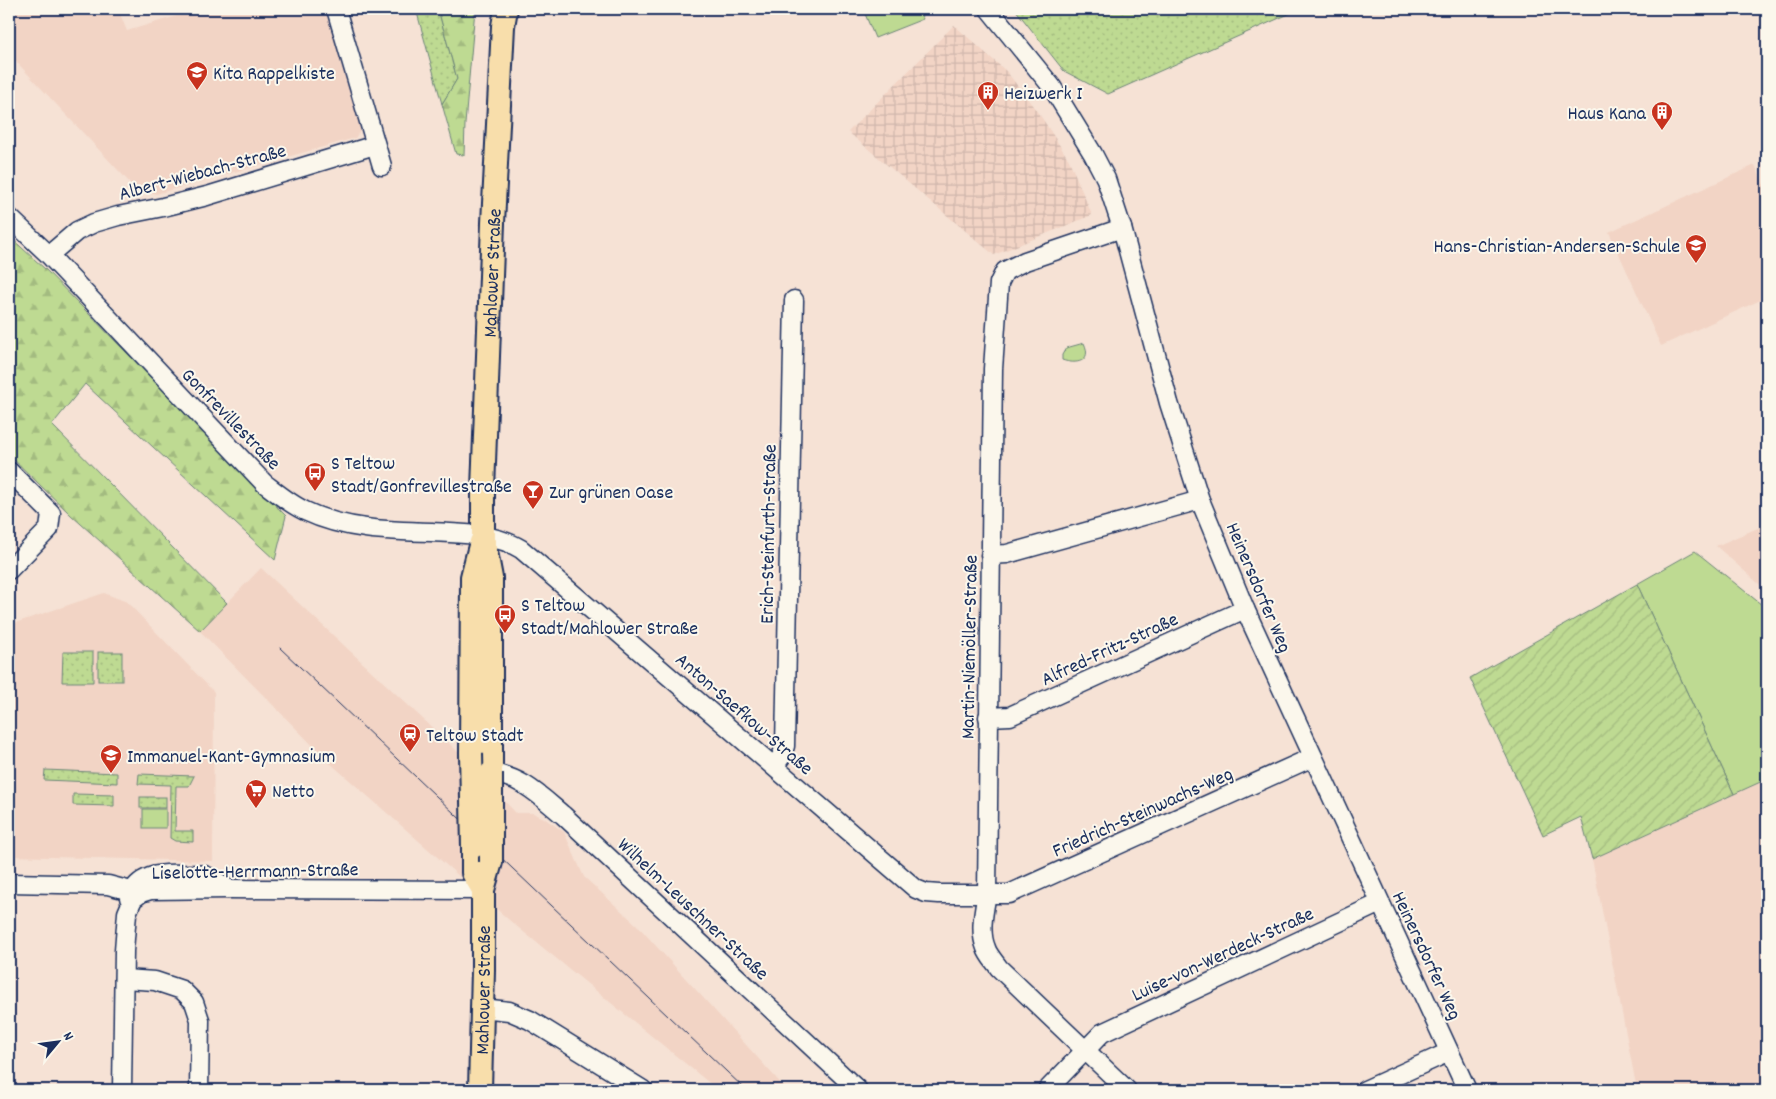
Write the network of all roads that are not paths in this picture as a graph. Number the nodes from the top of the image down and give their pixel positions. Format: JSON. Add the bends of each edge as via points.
{"nodes":[{"id":1,"x":336,"y":9,"type":"edge"},
{"id":2,"x":506,"y":9,"type":"edge"},
{"id":3,"x":989,"y":9,"type":"edge"},
{"id":4,"x":376,"y":145,"type":"junction"},
{"id":5,"x":382,"y":166,"type":"dead end"},
{"id":6,"x":9,"y":217,"type":"edge"},
{"id":7,"x":1122,"y":228,"type":"junction"},
{"id":8,"x":49,"y":255,"type":"junction"},
{"id":9,"x":794,"y":300,"type":"dead end"},
{"id":10,"x":9,"y":471,"type":"edge"},
{"id":11,"x":1200,"y":500,"type":"junction"},
{"id":12,"x":483,"y":536,"type":"junction"},
{"id":13,"x":990,"y":555,"type":"junction"},
{"id":14,"x":9,"y":570,"type":"edge"},
{"id":15,"x":1245,"y":609,"type":"junction"},
{"id":16,"x":988,"y":717,"type":"junction"},
{"id":17,"x":1313,"y":757,"type":"junction"},
{"id":18,"x":774,"y":766,"type":"junction"},
{"id":19,"x":491,"y":773,"type":"junction"},
{"id":20,"x":9,"y":883,"type":"edge"},
{"id":21,"x":229,"y":889,"type":"junction"},
{"id":22,"x":483,"y":890,"type":"junction"},
{"id":23,"x":131,"y":891,"type":"junction"},
{"id":24,"x":987,"y":893,"type":"junction"},
{"id":25,"x":1380,"y":903,"type":"junction"},
{"id":26,"x":127,"y":913,"type":"junction"},
{"id":27,"x":124,"y":979,"type":"junction"},
{"id":28,"x":482,"y":1008,"type":"junction"},
{"id":29,"x":1086,"y":1050,"type":"junction"},
{"id":30,"x":1449,"y":1052,"type":"junction"},
{"id":31,"x":122,"y":1090,"type":"edge"},
{"id":32,"x":199,"y":1090,"type":"edge"},
{"id":33,"x":480,"y":1090,"type":"edge"},
{"id":34,"x":643,"y":1090,"type":"edge"},
{"id":35,"x":858,"y":1090,"type":"edge"},
{"id":36,"x":1046,"y":1090,"type":"edge"},
{"id":37,"x":1127,"y":1090,"type":"edge"},
{"id":38,"x":1365,"y":1090,"type":"edge"},
{"id":39,"x":1467,"y":1090,"type":"edge"}],
"edges":[{"from":1,"to":4,"type":"street"},
{"from":2,"to":12,"type":"main road","name":"Mahlower Straße","via":[[493,223]]},
{"from":3,"to":7,"type":"street","name":"Heinersdorfer Weg","via":[[1052,87],[1093,154],[1106,179]]},
{"from":4,"to":5,"type":"street"},
{"from":4,"to":8,"type":"street","name":"Albert-Wiebach-Straße","via":[[207,196],[94,223],[77,231]]},
{"from":6,"to":8,"type":"street","name":"Gonfrevillestraße"},
{"from":7,"to":11,"type":"street","name":"Heinersdorfer Weg","via":[[1169,403]]},
{"from":7,"to":13,"type":"street","name":"Martin-Niemöller-Straße","via":[[1019,264],[1005,271],[998,283]]},
{"from":8,"to":12,"type":"street","name":"Gonfrevillestraße","via":[[264,483],[294,505],[345,525]]},
{"from":9,"to":18,"type":"street","name":"Erich-Steinfurth-Straße","via":[[785,746]]},
{"from":10,"to":14,"type":"street","via":[[51,513],[49,529]]},
{"from":11,"to":13,"type":"street","via":[[1008,554]]},
{"from":11,"to":15,"type":"street","name":"Heinersdorfer Weg"},
{"from":12,"to":18,"type":"street","name":"Anton-Saefkow-Straße","via":[[521,549]]},
{"from":12,"to":19,"type":"main road","name":"Mahlower Straße","via":[[491,578]]},
{"from":12,"to":22,"type":"main road","name":"Mahlower Straße","bridge":true,"via":[[472,577],[471,753],[473,874]]},
{"from":13,"to":16,"type":"street","name":"Martin-Niemöller-Straße"},
{"from":15,"to":16,"type":"street","name":"Alfred-Fritz-Straße","via":[[1010,716]]},
{"from":15,"to":17,"type":"street","name":"Heinersdorfer Weg"},
{"from":16,"to":24,"type":"street","name":"Martin-Niemöller-Straße"},
{"from":17,"to":24,"type":"street","name":"Friedrich-Steinwachs-Weg","via":[[1009,894]]},
{"from":17,"to":25,"type":"street","name":"Heinersdorfer Weg"},
{"from":18,"to":24,"type":"street","name":"Anton-Saefkow-Straße","via":[[916,889],[939,894]]},
{"from":19,"to":22,"type":"main road","name":"Mahlower Straße","bridge":true,"via":[[491,862]]},
{"from":19,"to":35,"type":"street","name":"Wilhelm-Leuschner-Straße","via":[[509,776],[525,784],[563,815]]},
{"from":20,"to":23,"type":"street","via":[[108,885]]},
{"from":21,"to":22,"type":"street","name":"Liselotte-Herrmann-Straße"},
{"from":21,"to":23,"type":"street","via":[[204,875],[166,873],[142,880]]},
{"from":21,"to":26,"type":"street","name":"Liselotte-Herrmann-Straße","via":[[141,892]]},
{"from":22,"to":28,"type":"main road","name":"Mahlower Straße"},
{"from":23,"to":26,"type":"street","via":[[126,903]]},
{"from":24,"to":29,"type":"street","name":"Martin-Niemöller-Straße","via":[[983,917],[986,949],[999,968]]},
{"from":25,"to":29,"type":"street","name":"Luise-von-Werdeck-Straße","via":[[1102,1033]]},
{"from":25,"to":30,"type":"street","name":"Heinersdorfer Weg"},
{"from":26,"to":27,"type":"street"},
{"from":27,"to":31,"type":"street"},
{"from":27,"to":32,"type":"street","via":[[155,981],[182,990],[194,1002],[200,1020]]},
{"from":28,"to":33,"type":"main road","name":"Mahlower Straße"},
{"from":28,"to":34,"type":"street","via":[[509,1011],[530,1020]]},
{"from":29,"to":36,"type":"street","name":"Luise-von-Werdeck-Straße"},
{"from":29,"to":37,"type":"street","name":"Martin-Niemöller-Straße"},
{"from":30,"to":38,"type":"street"},
{"from":30,"to":39,"type":"street","name":"Heinersdorfer Weg"}]}
